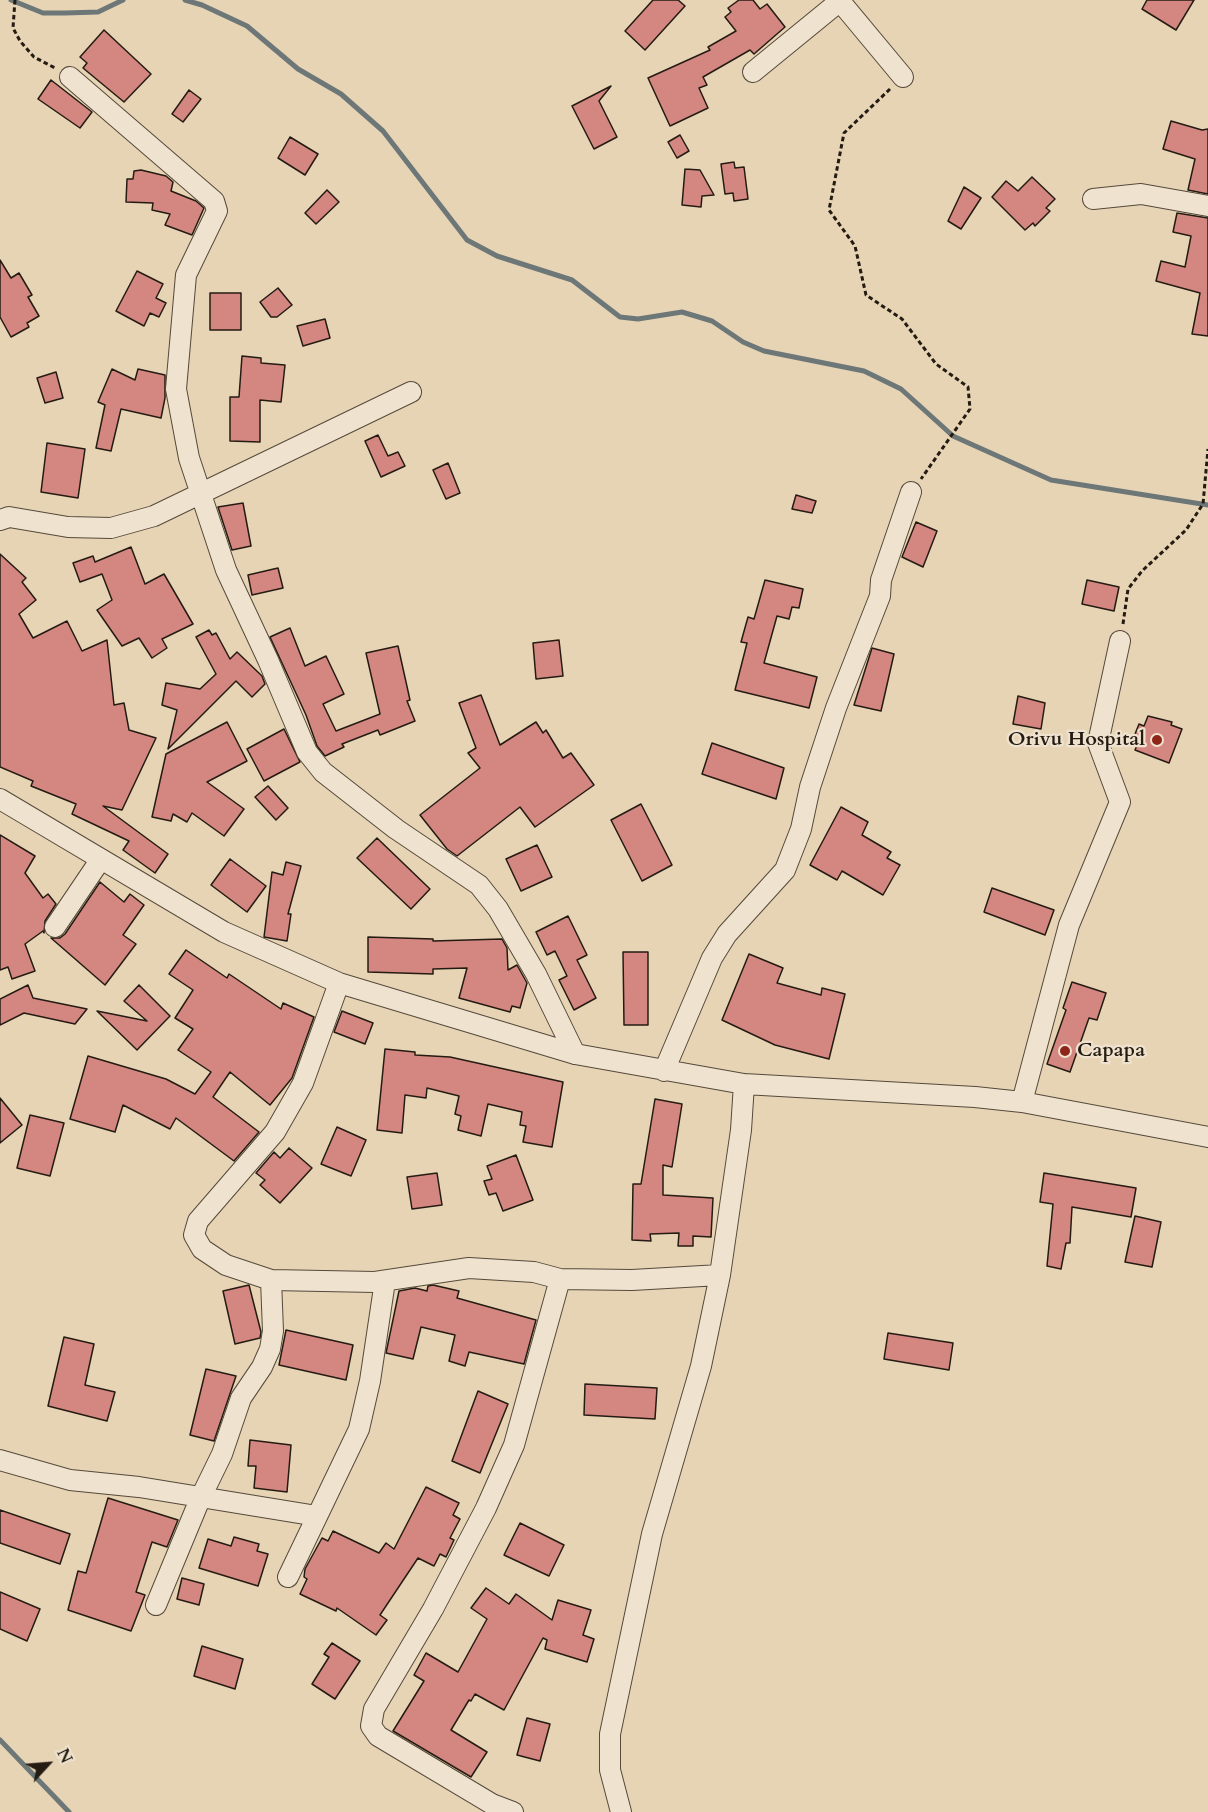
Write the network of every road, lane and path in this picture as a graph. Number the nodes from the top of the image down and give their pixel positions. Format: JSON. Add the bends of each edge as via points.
{"nodes":[{"id":1,"x":15,"y":0,"type":"edge"},
{"id":2,"x":839,"y":0,"type":"edge"},
{"id":3,"x":753,"y":72,"type":"dead end"},
{"id":4,"x":70,"y":76,"type":"joint"},
{"id":5,"x":903,"y":77,"type":"joint"},
{"id":6,"x":1094,"y":199,"type":"dead end"},
{"id":7,"x":1208,"y":206,"type":"edge"},
{"id":8,"x":411,"y":392,"type":"dead end"},
{"id":9,"x":1208,"y":449,"type":"edge"},
{"id":10,"x":911,"y":492,"type":"joint"},
{"id":11,"x":201,"y":495,"type":"junction"},
{"id":12,"x":0,"y":520,"type":"edge"},
{"id":13,"x":1120,"y":641,"type":"joint"},
{"id":14,"x":0,"y":799,"type":"edge"},
{"id":15,"x":101,"y":860,"type":"junction"},
{"id":16,"x":55,"y":927,"type":"dead end"},
{"id":17,"x":339,"y":983,"type":"junction"},
{"id":18,"x":575,"y":1054,"type":"junction"},
{"id":19,"x":664,"y":1071,"type":"junction"},
{"id":20,"x":744,"y":1084,"type":"junction"},
{"id":21,"x":1022,"y":1102,"type":"junction"},
{"id":22,"x":1208,"y":1137,"type":"edge"},
{"id":23,"x":720,"y":1275,"type":"junction"},
{"id":24,"x":560,"y":1279,"type":"junction"},
{"id":25,"x":271,"y":1280,"type":"junction"},
{"id":26,"x":385,"y":1281,"type":"junction"},
{"id":27,"x":0,"y":1460,"type":"edge"},
{"id":28,"x":200,"y":1499,"type":"junction"},
{"id":29,"x":317,"y":1516,"type":"junction"},
{"id":30,"x":288,"y":1577,"type":"dead end"},
{"id":31,"x":156,"y":1605,"type":"dead end"},
{"id":32,"x":513,"y":1812,"type":"edge"},
{"id":33,"x":621,"y":1812,"type":"edge"}],
"edges":[{"from":1,"to":4,"type":"path","via":[[13,28],[20,41],[34,57]]},
{"from":2,"to":3,"type":"street"},
{"from":2,"to":5,"type":"street"},
{"from":4,"to":11,"type":"street","via":[[214,201],[217,211],[186,275],[176,389],[189,458]]},
{"from":5,"to":10,"type":"path","via":[[844,133],[829,210],[855,246],[866,296],[902,320],[936,364],[968,387],[970,409]]},
{"from":6,"to":7,"type":"street","via":[[1141,194]]},
{"from":8,"to":11,"type":"street"},
{"from":9,"to":13,"type":"path","via":[[1203,504],[1186,530],[1128,589]]},
{"from":10,"to":19,"type":"street","via":[[881,580],[880,596],[836,708],[785,870],[727,934],[712,958]]},
{"from":11,"to":12,"type":"street","via":[[154,516],[111,528]]},
{"from":11,"to":18,"type":"street","via":[[226,570],[306,753],[323,772],[396,829],[479,885],[498,909],[536,974]]},
{"from":13,"to":21,"type":"street","via":[[1098,743],[1120,802],[1070,925]]},
{"from":14,"to":15,"type":"street"},
{"from":15,"to":16,"type":"street"},
{"from":15,"to":17,"type":"street","via":[[224,932]]},
{"from":17,"to":18,"type":"street"},
{"from":17,"to":25,"type":"street","via":[[306,1075],[275,1132],[198,1221],[194,1235],[202,1249],[226,1265]]},
{"from":18,"to":19,"type":"street"},
{"from":19,"to":20,"type":"street"},
{"from":20,"to":21,"type":"street"},
{"from":20,"to":23,"type":"street"},
{"from":21,"to":22,"type":"street"},
{"from":23,"to":24,"type":"street"},
{"from":23,"to":33,"type":"street","via":[[700,1366],[651,1534],[610,1734],[610,1770]]},
{"from":24,"to":26,"type":"street","via":[[534,1272],[470,1268]]},
{"from":24,"to":32,"type":"street","via":[[514,1445],[433,1609],[374,1710],[371,1726],[378,1736],[492,1804]]},
{"from":25,"to":26,"type":"street"},
{"from":25,"to":28,"type":"street","via":[[270,1348],[242,1398],[222,1454]]},
{"from":26,"to":29,"type":"street","via":[[359,1429]]},
{"from":27,"to":28,"type":"street","via":[[70,1480],[139,1487]]},
{"from":28,"to":29,"type":"street"},
{"from":28,"to":31,"type":"street"},
{"from":29,"to":30,"type":"street"}]}
